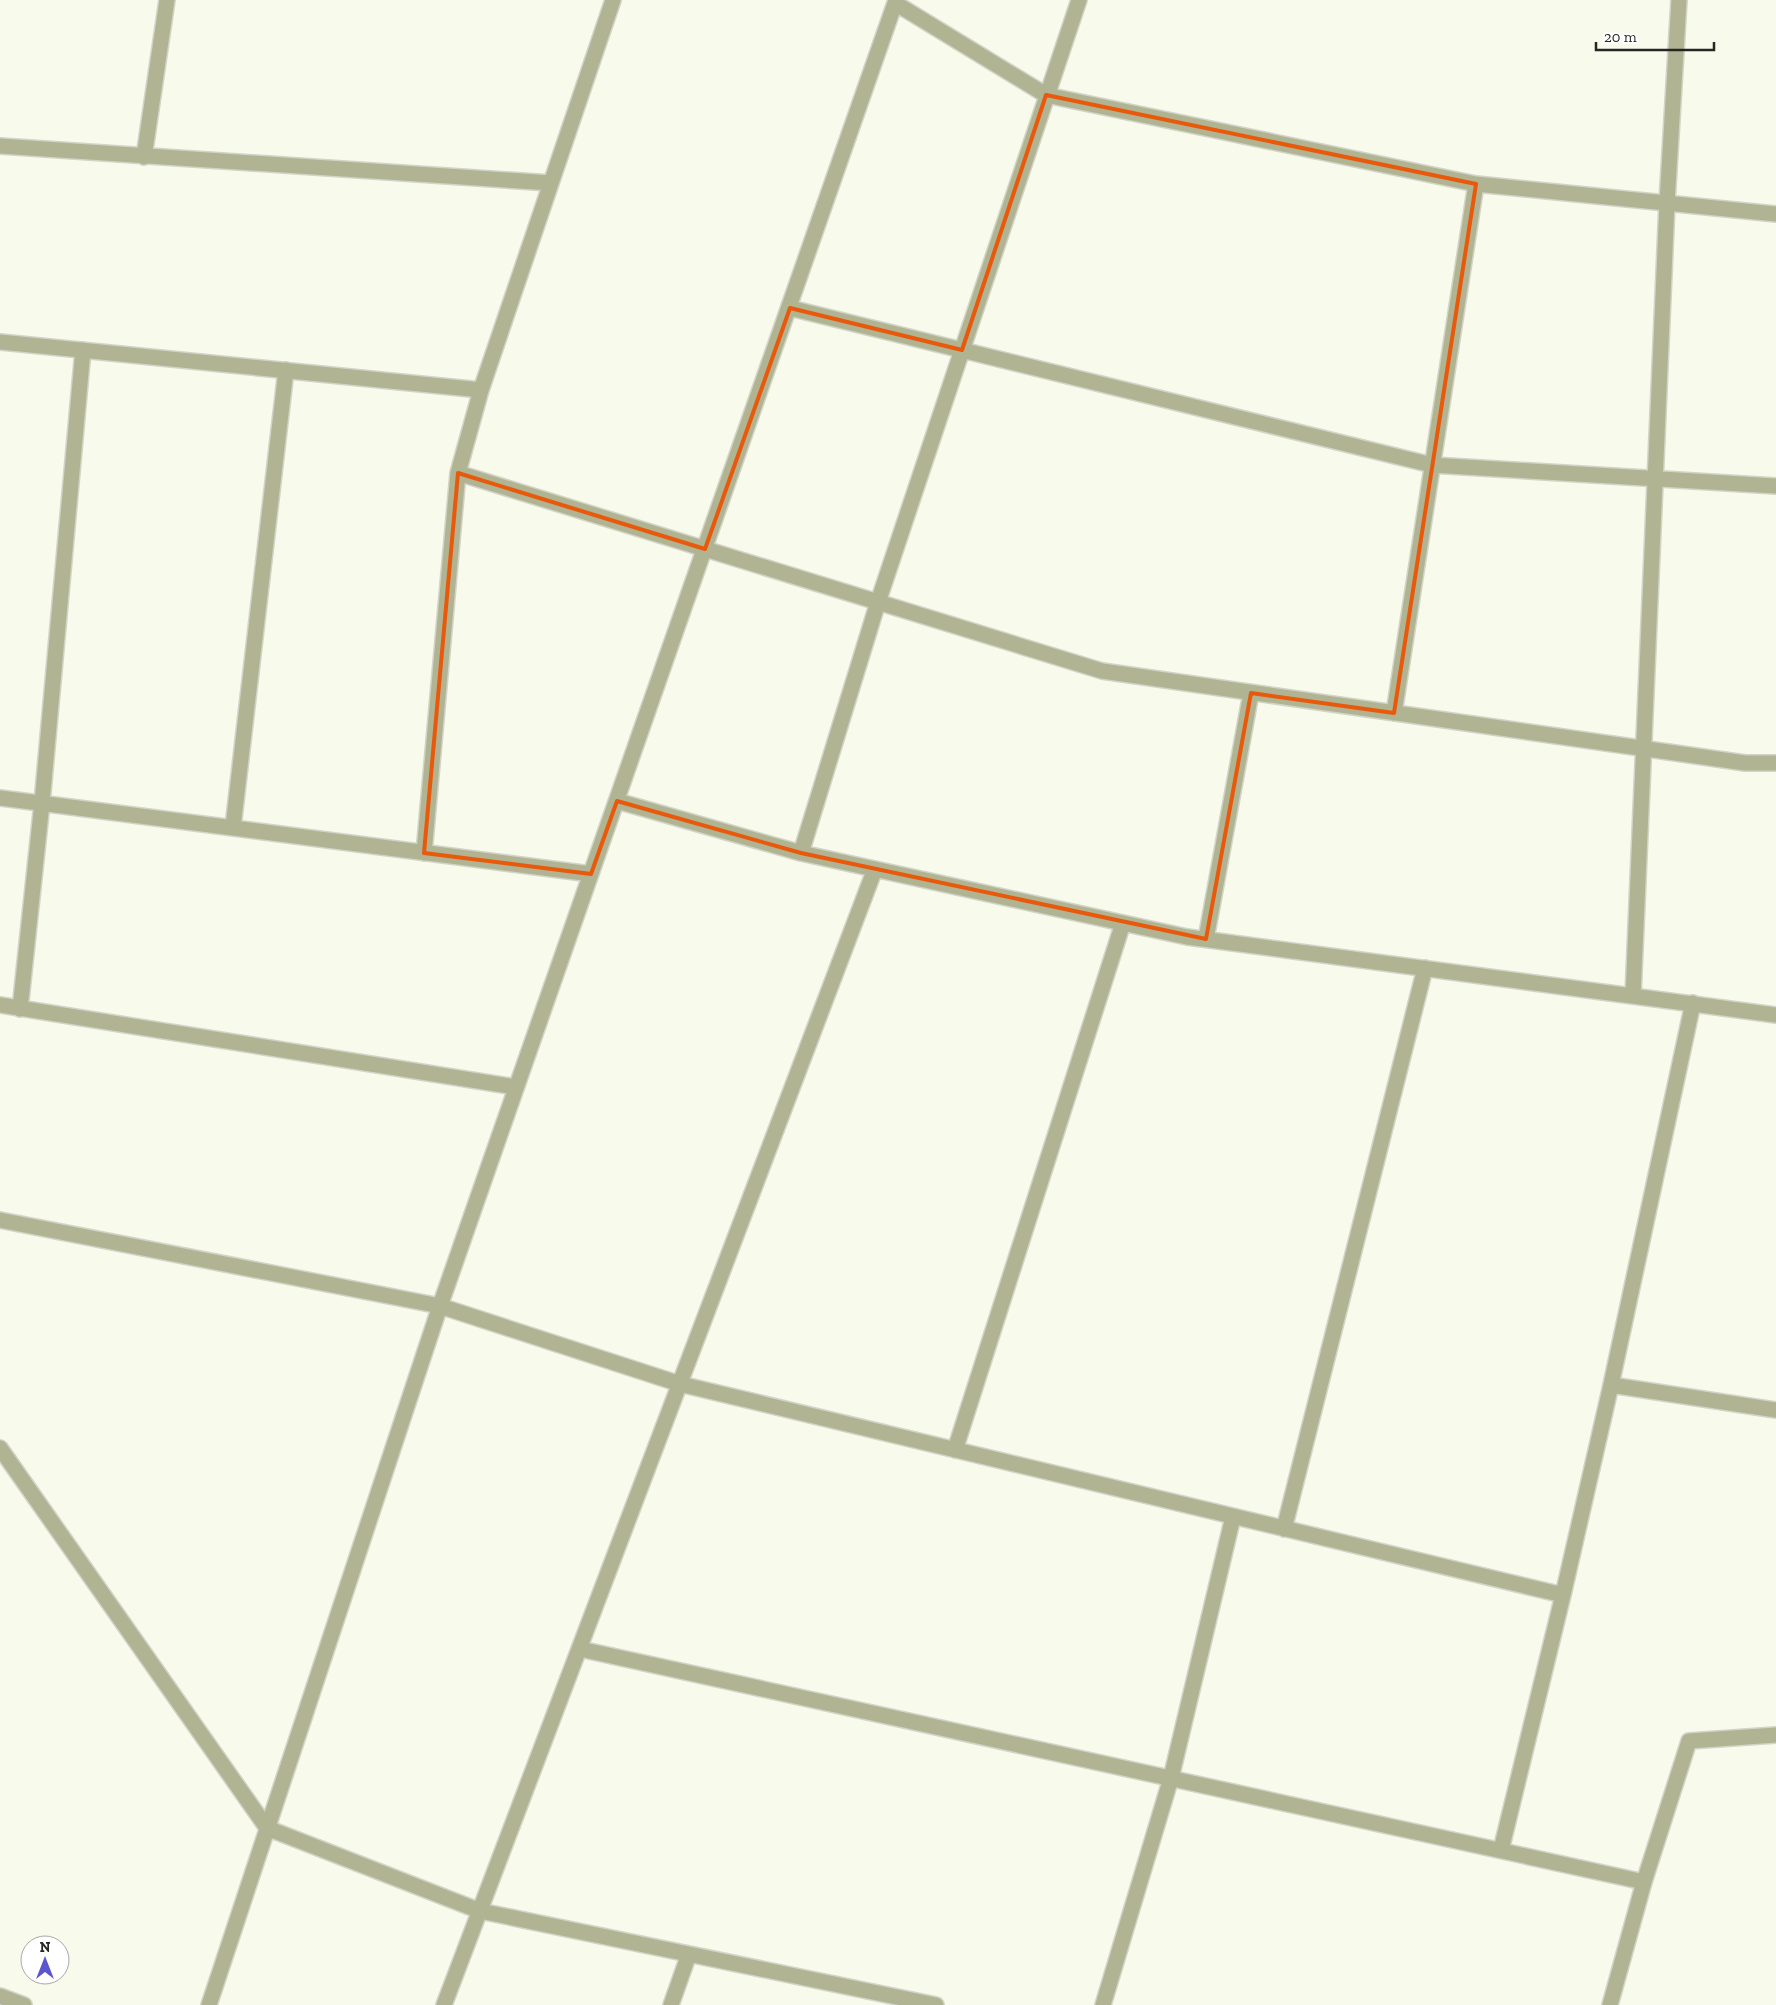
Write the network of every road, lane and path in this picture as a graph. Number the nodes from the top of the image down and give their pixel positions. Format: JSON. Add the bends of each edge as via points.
{"nodes":[{"id":1,"x":167,"y":0,"type":"edge"},
{"id":2,"x":612,"y":0,"type":"edge"},
{"id":3,"x":1079,"y":0,"type":"edge"},
{"id":4,"x":1680,"y":0,"type":"edge"},
{"id":5,"x":892,"y":1,"type":"edge"},
{"id":6,"x":1046,"y":95,"type":"junction"},
{"id":7,"x":0,"y":146,"type":"edge"},
{"id":8,"x":144,"y":157,"type":"junction"},
{"id":9,"x":551,"y":183,"type":"junction"},
{"id":10,"x":1476,"y":184,"type":"junction"},
{"id":11,"x":1667,"y":204,"type":"junction"},
{"id":12,"x":1776,"y":214,"type":"edge"},
{"id":13,"x":790,"y":308,"type":"junction"},
{"id":14,"x":0,"y":342,"type":"edge"},
{"id":15,"x":84,"y":350,"type":"junction"},
{"id":16,"x":962,"y":350,"type":"junction"},
{"id":17,"x":286,"y":370,"type":"junction"},
{"id":18,"x":481,"y":390,"type":"junction"},
{"id":19,"x":1432,"y":465,"type":"junction"},
{"id":20,"x":458,"y":473,"type":"junction"},
{"id":21,"x":1655,"y":478,"type":"junction"},
{"id":22,"x":1776,"y":486,"type":"edge"},
{"id":23,"x":705,"y":549,"type":"junction"},
{"id":24,"x":878,"y":602,"type":"junction"},
{"id":25,"x":1251,"y":693,"type":"junction"},
{"id":26,"x":1394,"y":713,"type":"junction"},
{"id":27,"x":1642,"y":748,"type":"junction"},
{"id":28,"x":1776,"y":763,"type":"edge"},
{"id":29,"x":0,"y":798,"type":"edge"},
{"id":30,"x":617,"y":801,"type":"junction"},
{"id":31,"x":42,"y":803,"type":"junction"},
{"id":32,"x":233,"y":827,"type":"junction"},
{"id":33,"x":424,"y":852,"type":"junction"},
{"id":34,"x":801,"y":853,"type":"junction"},
{"id":35,"x":875,"y":869,"type":"junction"},
{"id":36,"x":591,"y":874,"type":"junction"},
{"id":37,"x":1123,"y":923,"type":"junction"},
{"id":38,"x":1206,"y":939,"type":"junction"},
{"id":39,"x":1425,"y":968,"type":"junction"},
{"id":40,"x":1633,"y":996,"type":"junction"},
{"id":41,"x":1692,"y":1003,"type":"junction"},
{"id":42,"x":0,"y":1005,"type":"edge"},
{"id":43,"x":20,"y":1008,"type":"junction"},
{"id":44,"x":1776,"y":1015,"type":"edge"},
{"id":45,"x":516,"y":1088,"type":"junction"},
{"id":46,"x":0,"y":1220,"type":"edge"},
{"id":47,"x":440,"y":1306,"type":"junction"},
{"id":48,"x":680,"y":1384,"type":"junction"},
{"id":49,"x":1611,"y":1385,"type":"junction"},
{"id":50,"x":1776,"y":1410,"type":"edge"},
{"id":51,"x":0,"y":1448,"type":"edge"},
{"id":52,"x":955,"y":1450,"type":"junction"},
{"id":53,"x":1233,"y":1516,"type":"junction"},
{"id":54,"x":1284,"y":1529,"type":"junction"},
{"id":55,"x":1563,"y":1596,"type":"junction"},
{"id":56,"x":580,"y":1648,"type":"junction"},
{"id":57,"x":1776,"y":1735,"type":"edge"},
{"id":58,"x":1171,"y":1778,"type":"junction"},
{"id":59,"x":267,"y":1828,"type":"junction"},
{"id":60,"x":1501,"y":1850,"type":"junction"},
{"id":61,"x":1644,"y":1882,"type":"junction"},
{"id":62,"x":480,"y":1911,"type":"junction"},
{"id":63,"x":689,"y":1954,"type":"junction"},
{"id":64,"x":0,"y":1996,"type":"edge"},
{"id":65,"x":24,"y":2005,"type":"edge"},
{"id":66,"x":209,"y":2005,"type":"edge"},
{"id":67,"x":444,"y":2005,"type":"edge"},
{"id":68,"x":671,"y":2005,"type":"edge"},
{"id":69,"x":936,"y":2005,"type":"edge"},
{"id":70,"x":1103,"y":2005,"type":"edge"},
{"id":71,"x":1610,"y":2005,"type":"edge"}],
"edges":[{"from":1,"to":8,"type":"street"},
{"from":2,"to":9,"type":"street"},
{"from":3,"to":6,"type":"street"},
{"from":4,"to":11,"type":"street"},
{"from":5,"to":6,"type":"street"},
{"from":5,"to":13,"type":"street"},
{"from":6,"to":10,"type":"street"},
{"from":6,"to":16,"type":"street"},
{"from":7,"to":8,"type":"street"},
{"from":8,"to":9,"type":"street"},
{"from":9,"to":18,"type":"street"},
{"from":10,"to":11,"type":"street"},
{"from":10,"to":19,"type":"street"},
{"from":11,"to":12,"type":"street"},
{"from":11,"to":21,"type":"street"},
{"from":13,"to":16,"type":"street"},
{"from":13,"to":23,"type":"street"},
{"from":14,"to":15,"type":"street"},
{"from":15,"to":17,"type":"street"},
{"from":15,"to":31,"type":"street"},
{"from":16,"to":19,"type":"street"},
{"from":16,"to":24,"type":"street"},
{"from":17,"to":18,"type":"street"},
{"from":17,"to":32,"type":"street"},
{"from":18,"to":20,"type":"street"},
{"from":19,"to":21,"type":"street"},
{"from":19,"to":26,"type":"street"},
{"from":20,"to":23,"type":"street"},
{"from":20,"to":33,"type":"street"},
{"from":21,"to":22,"type":"street"},
{"from":21,"to":27,"type":"street"},
{"from":23,"to":24,"type":"street"},
{"from":23,"to":30,"type":"street"},
{"from":24,"to":25,"type":"street","via":[[1102,671]]},
{"from":24,"to":34,"type":"street"},
{"from":25,"to":26,"type":"street"},
{"from":25,"to":38,"type":"street"},
{"from":26,"to":27,"type":"street"},
{"from":27,"to":28,"type":"street","via":[[1745,763]]},
{"from":27,"to":40,"type":"street"},
{"from":29,"to":31,"type":"street"},
{"from":30,"to":34,"type":"street"},
{"from":30,"to":36,"type":"street"},
{"from":31,"to":32,"type":"street"},
{"from":31,"to":43,"type":"street"},
{"from":32,"to":33,"type":"street"},
{"from":33,"to":36,"type":"street"},
{"from":34,"to":35,"type":"street"},
{"from":35,"to":37,"type":"street"},
{"from":35,"to":48,"type":"street"},
{"from":36,"to":45,"type":"street"},
{"from":37,"to":38,"type":"street"},
{"from":37,"to":52,"type":"street"},
{"from":38,"to":39,"type":"street"},
{"from":39,"to":40,"type":"street"},
{"from":39,"to":54,"type":"street"},
{"from":40,"to":41,"type":"street"},
{"from":41,"to":44,"type":"street"},
{"from":41,"to":49,"type":"street"},
{"from":42,"to":43,"type":"street"},
{"from":43,"to":45,"type":"street"},
{"from":45,"to":47,"type":"street"},
{"from":46,"to":47,"type":"street"},
{"from":47,"to":48,"type":"street"},
{"from":47,"to":59,"type":"street"},
{"from":48,"to":52,"type":"street"},
{"from":48,"to":56,"type":"street"},
{"from":49,"to":50,"type":"street"},
{"from":49,"to":55,"type":"street"},
{"from":51,"to":59,"type":"street"},
{"from":52,"to":53,"type":"street"},
{"from":53,"to":54,"type":"street"},
{"from":53,"to":58,"type":"street"},
{"from":54,"to":55,"type":"street"},
{"from":55,"to":60,"type":"street"},
{"from":56,"to":58,"type":"street"},
{"from":56,"to":62,"type":"street"},
{"from":57,"to":61,"type":"street","via":[[1690,1741]]},
{"from":58,"to":60,"type":"street"},
{"from":58,"to":70,"type":"street"},
{"from":59,"to":62,"type":"street"},
{"from":59,"to":66,"type":"street"},
{"from":60,"to":61,"type":"street"},
{"from":61,"to":71,"type":"street"},
{"from":62,"to":63,"type":"street"},
{"from":62,"to":67,"type":"street"},
{"from":63,"to":68,"type":"street"},
{"from":63,"to":69,"type":"street"},
{"from":64,"to":65,"type":"street"}]}
